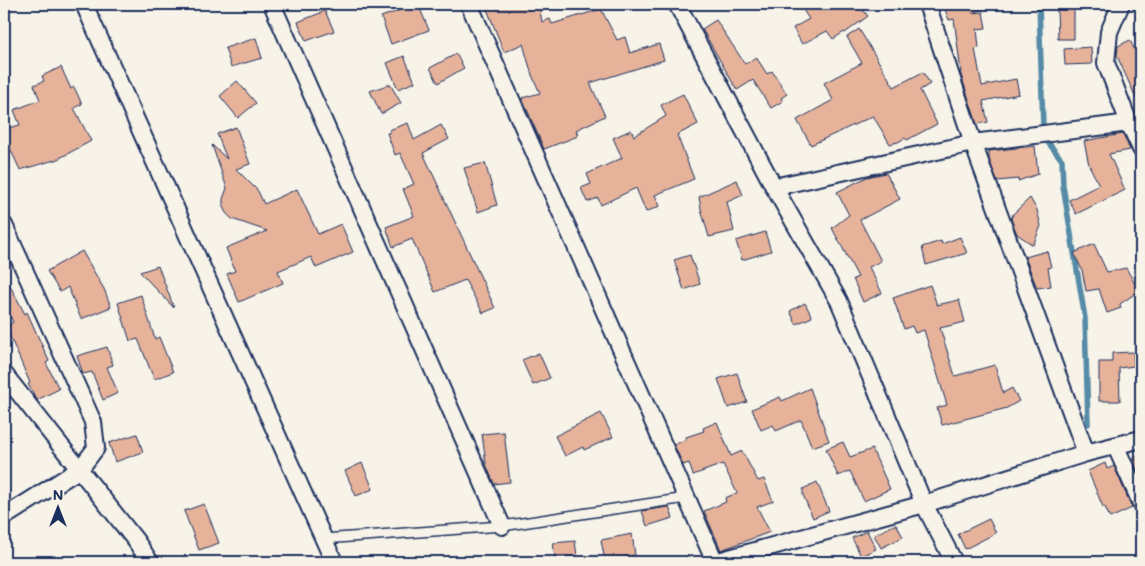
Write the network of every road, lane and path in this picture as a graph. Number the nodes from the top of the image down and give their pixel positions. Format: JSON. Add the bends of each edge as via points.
{"nodes":[{"id":1,"x":84,"y":4,"type":"edge"},
{"id":2,"x":272,"y":4,"type":"edge"},
{"id":3,"x":469,"y":4,"type":"edge"},
{"id":4,"x":677,"y":4,"type":"edge"},
{"id":5,"x":927,"y":4,"type":"edge"},
{"id":6,"x":1121,"y":4,"type":"edge"},
{"id":7,"x":1129,"y":123,"type":"junction"},
{"id":8,"x":973,"y":143,"type":"junction"},
{"id":9,"x":1141,"y":148,"type":"edge"},
{"id":10,"x":774,"y":187,"type":"junction"},
{"id":11,"x":4,"y":225,"type":"edge"},
{"id":12,"x":4,"y":374,"type":"edge"},
{"id":13,"x":1141,"y":439,"type":"edge"},
{"id":14,"x":1116,"y":447,"type":"junction"},
{"id":15,"x":1086,"y":453,"type":"junction"},
{"id":16,"x":80,"y":469,"type":"junction"},
{"id":17,"x":686,"y":498,"type":"junction"},
{"id":18,"x":1141,"y":503,"type":"edge"},
{"id":19,"x":924,"y":504,"type":"junction"},
{"id":20,"x":4,"y":517,"type":"edge"},
{"id":21,"x":502,"y":526,"type":"junction"},
{"id":22,"x":323,"y":539,"type":"junction"},
{"id":23,"x":150,"y":562,"type":"edge"},
{"id":24,"x":334,"y":562,"type":"edge"},
{"id":25,"x":715,"y":562,"type":"edge"},
{"id":26,"x":954,"y":562,"type":"edge"}],
"edges":[{"from":1,"to":22,"type":"street"},
{"from":2,"to":21,"type":"street"},
{"from":3,"to":17,"type":"street"},
{"from":4,"to":10,"type":"street"},
{"from":5,"to":8,"type":"street"},
{"from":6,"to":7,"type":"street","via":[[1109,32],[1106,63]]},
{"from":7,"to":8,"type":"street"},
{"from":7,"to":9,"type":"street"},
{"from":8,"to":10,"type":"street"},
{"from":8,"to":15,"type":"street"},
{"from":10,"to":19,"type":"street","via":[[840,301]]},
{"from":11,"to":16,"type":"street","via":[[93,422],[96,448]]},
{"from":12,"to":16,"type":"street"},
{"from":13,"to":14,"type":"street"},
{"from":14,"to":15,"type":"street"},
{"from":14,"to":18,"type":"street"},
{"from":15,"to":19,"type":"street"},
{"from":16,"to":20,"type":"street"},
{"from":16,"to":23,"type":"street"},
{"from":17,"to":21,"type":"lane"},
{"from":17,"to":25,"type":"street"},
{"from":19,"to":25,"type":"street"},
{"from":19,"to":26,"type":"street"},
{"from":21,"to":22,"type":"lane"},
{"from":22,"to":24,"type":"street"}]}
